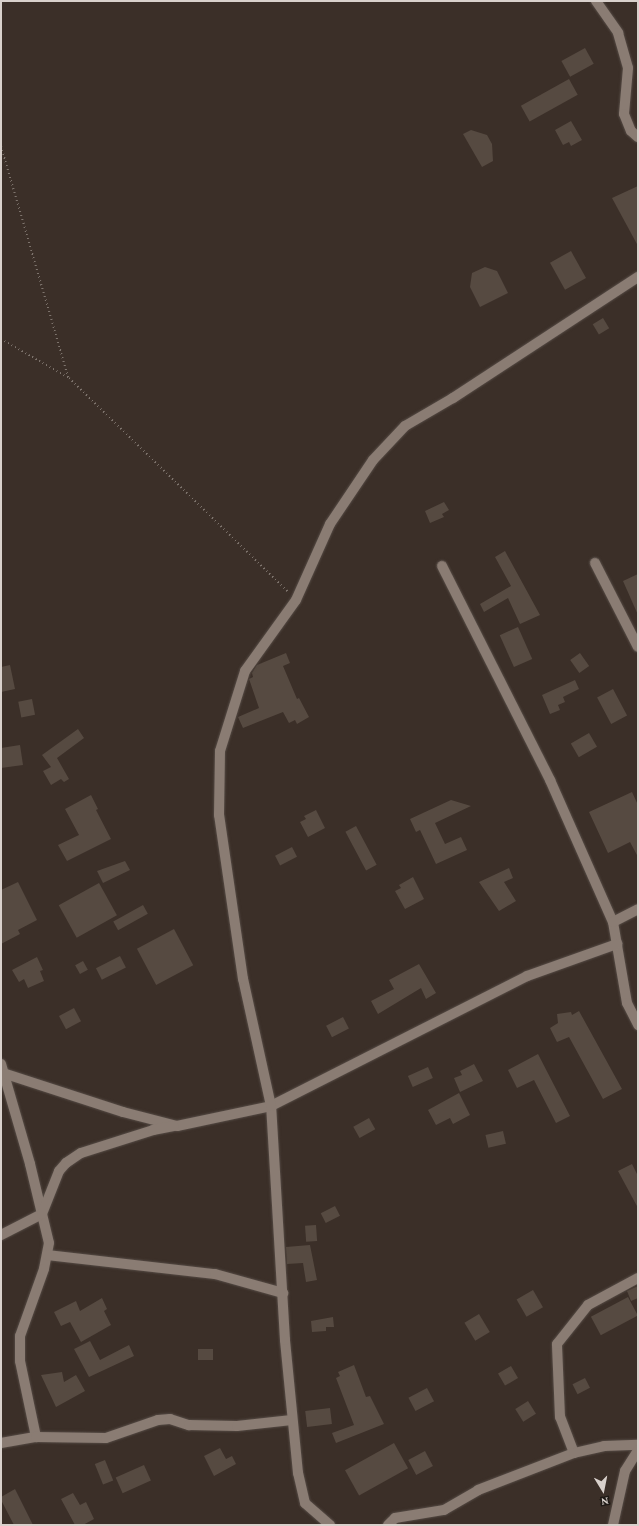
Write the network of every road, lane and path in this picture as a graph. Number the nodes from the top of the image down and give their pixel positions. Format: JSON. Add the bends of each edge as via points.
{"nodes":[{"id":1,"x":596,"y":1,"type":"edge"},
{"id":2,"x":638,"y":137,"type":"edge"},
{"id":3,"x":1,"y":146,"type":"edge"},
{"id":4,"x":638,"y":277,"type":"edge"},
{"id":5,"x":1,"y":339,"type":"edge"},
{"id":6,"x":69,"y":378,"type":"junction"},
{"id":7,"x":595,"y":563,"type":"dead end"},
{"id":8,"x":442,"y":566,"type":"dead end"},
{"id":9,"x":296,"y":600,"type":"junction"},
{"id":10,"x":638,"y":647,"type":"edge"},
{"id":11,"x":638,"y":909,"type":"edge"},
{"id":12,"x":613,"y":922,"type":"junction"},
{"id":13,"x":617,"y":944,"type":"junction"},
{"id":14,"x":638,"y":1025,"type":"edge"},
{"id":15,"x":1,"y":1064,"type":"edge"},
{"id":16,"x":6,"y":1074,"type":"junction"},
{"id":17,"x":271,"y":1106,"type":"junction"},
{"id":18,"x":177,"y":1126,"type":"junction"},
{"id":19,"x":42,"y":1214,"type":"junction"},
{"id":20,"x":1,"y":1235,"type":"edge"},
{"id":21,"x":47,"y":1255,"type":"junction"},
{"id":22,"x":638,"y":1278,"type":"edge"},
{"id":23,"x":283,"y":1293,"type":"junction"},
{"id":24,"x":292,"y":1420,"type":"junction"},
{"id":25,"x":36,"y":1437,"type":"junction"},
{"id":26,"x":1,"y":1443,"type":"edge"},
{"id":27,"x":638,"y":1445,"type":"edge"},
{"id":28,"x":638,"y":1450,"type":"edge"},
{"id":29,"x":574,"y":1453,"type":"junction"},
{"id":30,"x":330,"y":1525,"type":"edge"},
{"id":31,"x":388,"y":1525,"type":"edge"},
{"id":32,"x":613,"y":1525,"type":"edge"}],
"edges":[{"from":1,"to":2,"type":"street","via":[[618,33],[628,68],[624,114],[631,131]]},
{"from":3,"to":6,"type":"path"},
{"from":4,"to":9,"type":"street","via":[[453,398],[405,426],[373,460],[330,524]]},
{"from":5,"to":6,"type":"path"},
{"from":6,"to":9,"type":"path"},
{"from":7,"to":10,"type":"street"},
{"from":8,"to":12,"type":"street","via":[[543,766]]},
{"from":9,"to":17,"type":"street","via":[[245,671],[220,751],[219,815],[243,979]]},
{"from":11,"to":12,"type":"street"},
{"from":12,"to":13,"type":"street"},
{"from":13,"to":14,"type":"street","via":[[627,1003]]},
{"from":13,"to":17,"type":"street","via":[[527,976]]},
{"from":15,"to":16,"type":"street"},
{"from":16,"to":18,"type":"street","via":[[123,1112]]},
{"from":16,"to":19,"type":"street"},
{"from":17,"to":18,"type":"street"},
{"from":17,"to":23,"type":"street"},
{"from":18,"to":19,"type":"street","via":[[99,1147],[66,1163],[59,1171]]},
{"from":19,"to":20,"type":"street"},
{"from":19,"to":21,"type":"street","via":[[49,1243]]},
{"from":21,"to":23,"type":"street","via":[[215,1274]]},
{"from":21,"to":25,"type":"street","via":[[20,1336],[20,1361]]},
{"from":22,"to":29,"type":"street","via":[[588,1305],[557,1344],[560,1417]]},
{"from":23,"to":24,"type":"street"},
{"from":24,"to":25,"type":"street","via":[[237,1426],[190,1426],[170,1419],[158,1420],[106,1438]]},
{"from":24,"to":30,"type":"street","via":[[298,1473],[305,1503]]},
{"from":25,"to":26,"type":"street"},
{"from":27,"to":29,"type":"street","via":[[604,1446]]},
{"from":28,"to":32,"type":"street","via":[[625,1471]]},
{"from":29,"to":31,"type":"street","via":[[478,1490],[444,1510],[395,1518]]}]}
